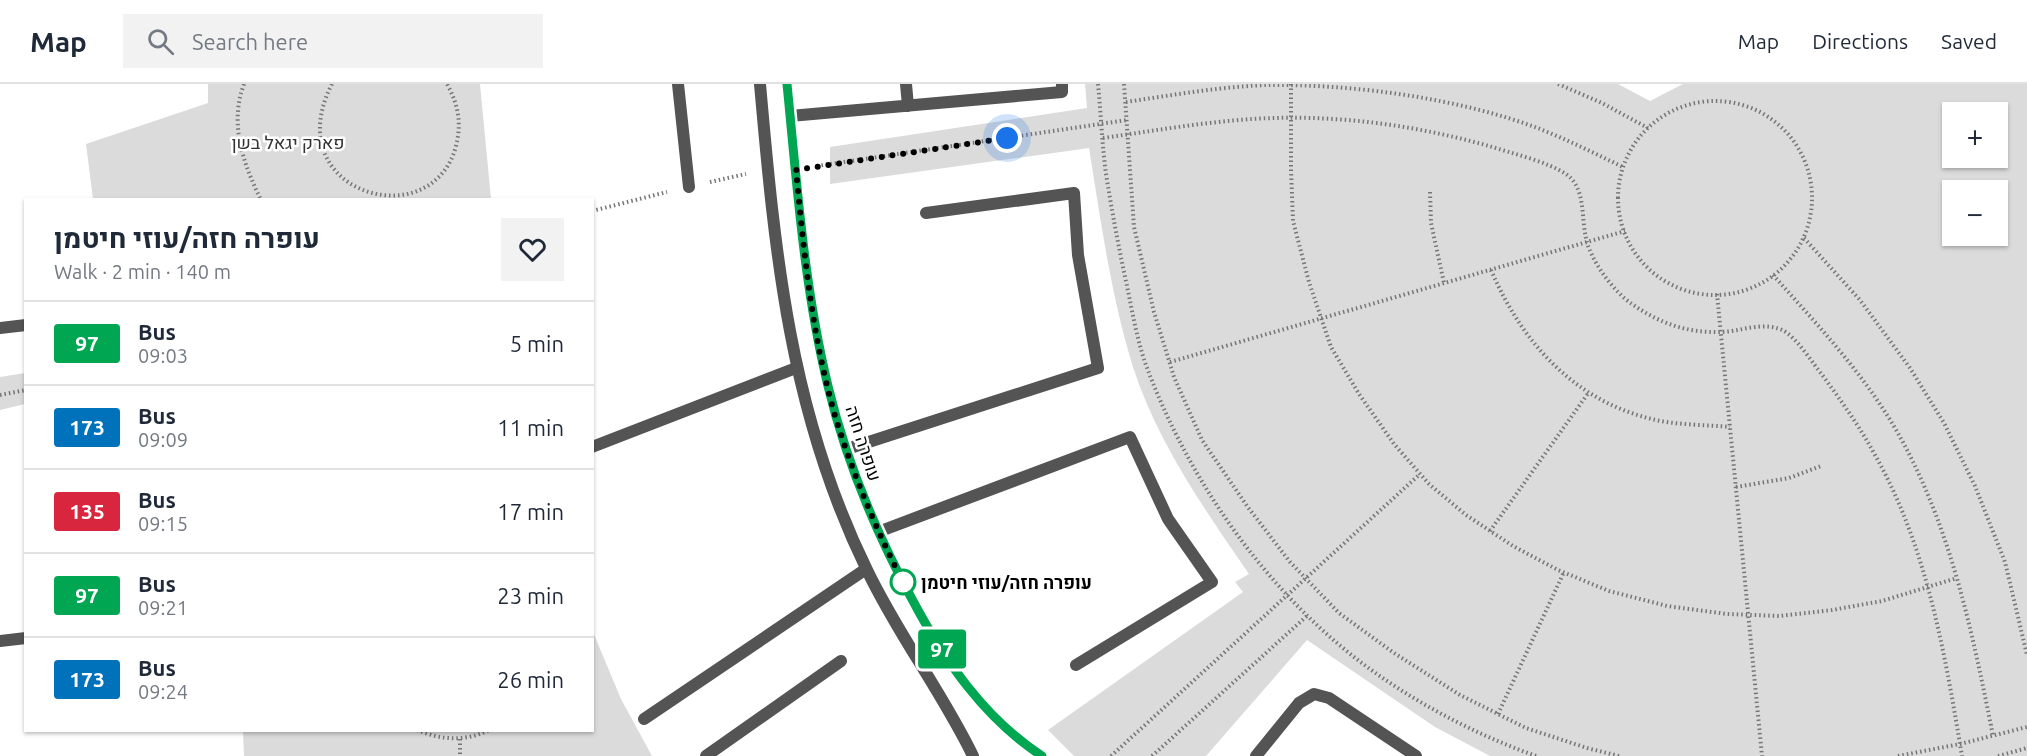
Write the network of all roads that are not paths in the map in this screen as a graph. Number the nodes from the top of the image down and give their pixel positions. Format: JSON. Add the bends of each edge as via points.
{"nodes":[{"id":1,"x":678,"y":84,"type":"edge"},
{"id":2,"x":760,"y":84,"type":"edge"},
{"id":3,"x":787,"y":84,"type":"edge"},
{"id":4,"x":906,"y":84,"type":"edge"},
{"id":5,"x":1062,"y":84,"type":"edge"},
{"id":6,"x":908,"y":106,"type":"junction"},
{"id":7,"x":790,"y":116,"type":"junction"},
{"id":8,"x":689,"y":187,"type":"dead end"},
{"id":9,"x":926,"y":213,"type":"dead end"},
{"id":10,"x":24,"y":325,"type":"edge"},
{"id":11,"x":0,"y":328,"type":"edge"},
{"id":12,"x":796,"y":368,"type":"junction"},
{"id":13,"x":594,"y":446,"type":"edge"},
{"id":14,"x":847,"y":449,"type":"junction"},
{"id":15,"x":878,"y":532,"type":"junction"},
{"id":16,"x":866,"y":569,"type":"junction"},
{"id":17,"x":24,"y":638,"type":"edge"},
{"id":18,"x":0,"y":641,"type":"edge"},
{"id":19,"x":841,"y":661,"type":"dead end"},
{"id":20,"x":1076,"y":665,"type":"dead end"},
{"id":21,"x":644,"y":719,"type":"dead end"},
{"id":22,"x":706,"y":756,"type":"edge"},
{"id":23,"x":973,"y":756,"type":"edge"},
{"id":24,"x":1042,"y":756,"type":"edge"},
{"id":25,"x":1256,"y":756,"type":"edge"},
{"id":26,"x":1416,"y":756,"type":"edge"}],
"edges":[{"from":1,"to":8,"type":"street"},
{"from":2,"to":12,"type":"street","via":[[778,262]]},
{"from":3,"to":7,"type":"street","name":"עופרה חזה"},
{"from":4,"to":6,"type":"street"},
{"from":5,"to":6,"type":"street","via":[[1062,92]]},
{"from":6,"to":7,"type":"street"},
{"from":7,"to":14,"type":"street","name":"עופרה חזה","via":[[812,310],[827,384]]},
{"from":9,"to":14,"type":"street","via":[[1074,193],[1078,255],[1098,368]]},
{"from":10,"to":11,"type":"street"},
{"from":12,"to":13,"type":"street"},
{"from":12,"to":16,"type":"street","via":[[827,475]]},
{"from":14,"to":15,"type":"street","name":"עופרה חזה"},
{"from":15,"to":20,"type":"street","via":[[1130,437],[1168,519],[1212,582]]},
{"from":15,"to":24,"type":"street","name":"עופרה חזה","via":[[926,626],[973,693],[1002,726]]},
{"from":16,"to":21,"type":"street"},
{"from":16,"to":23,"type":"street"},
{"from":17,"to":18,"type":"street"},
{"from":19,"to":22,"type":"street"},
{"from":25,"to":26,"type":"street","via":[[1299,703],[1314,694],[1329,698]]}]}
